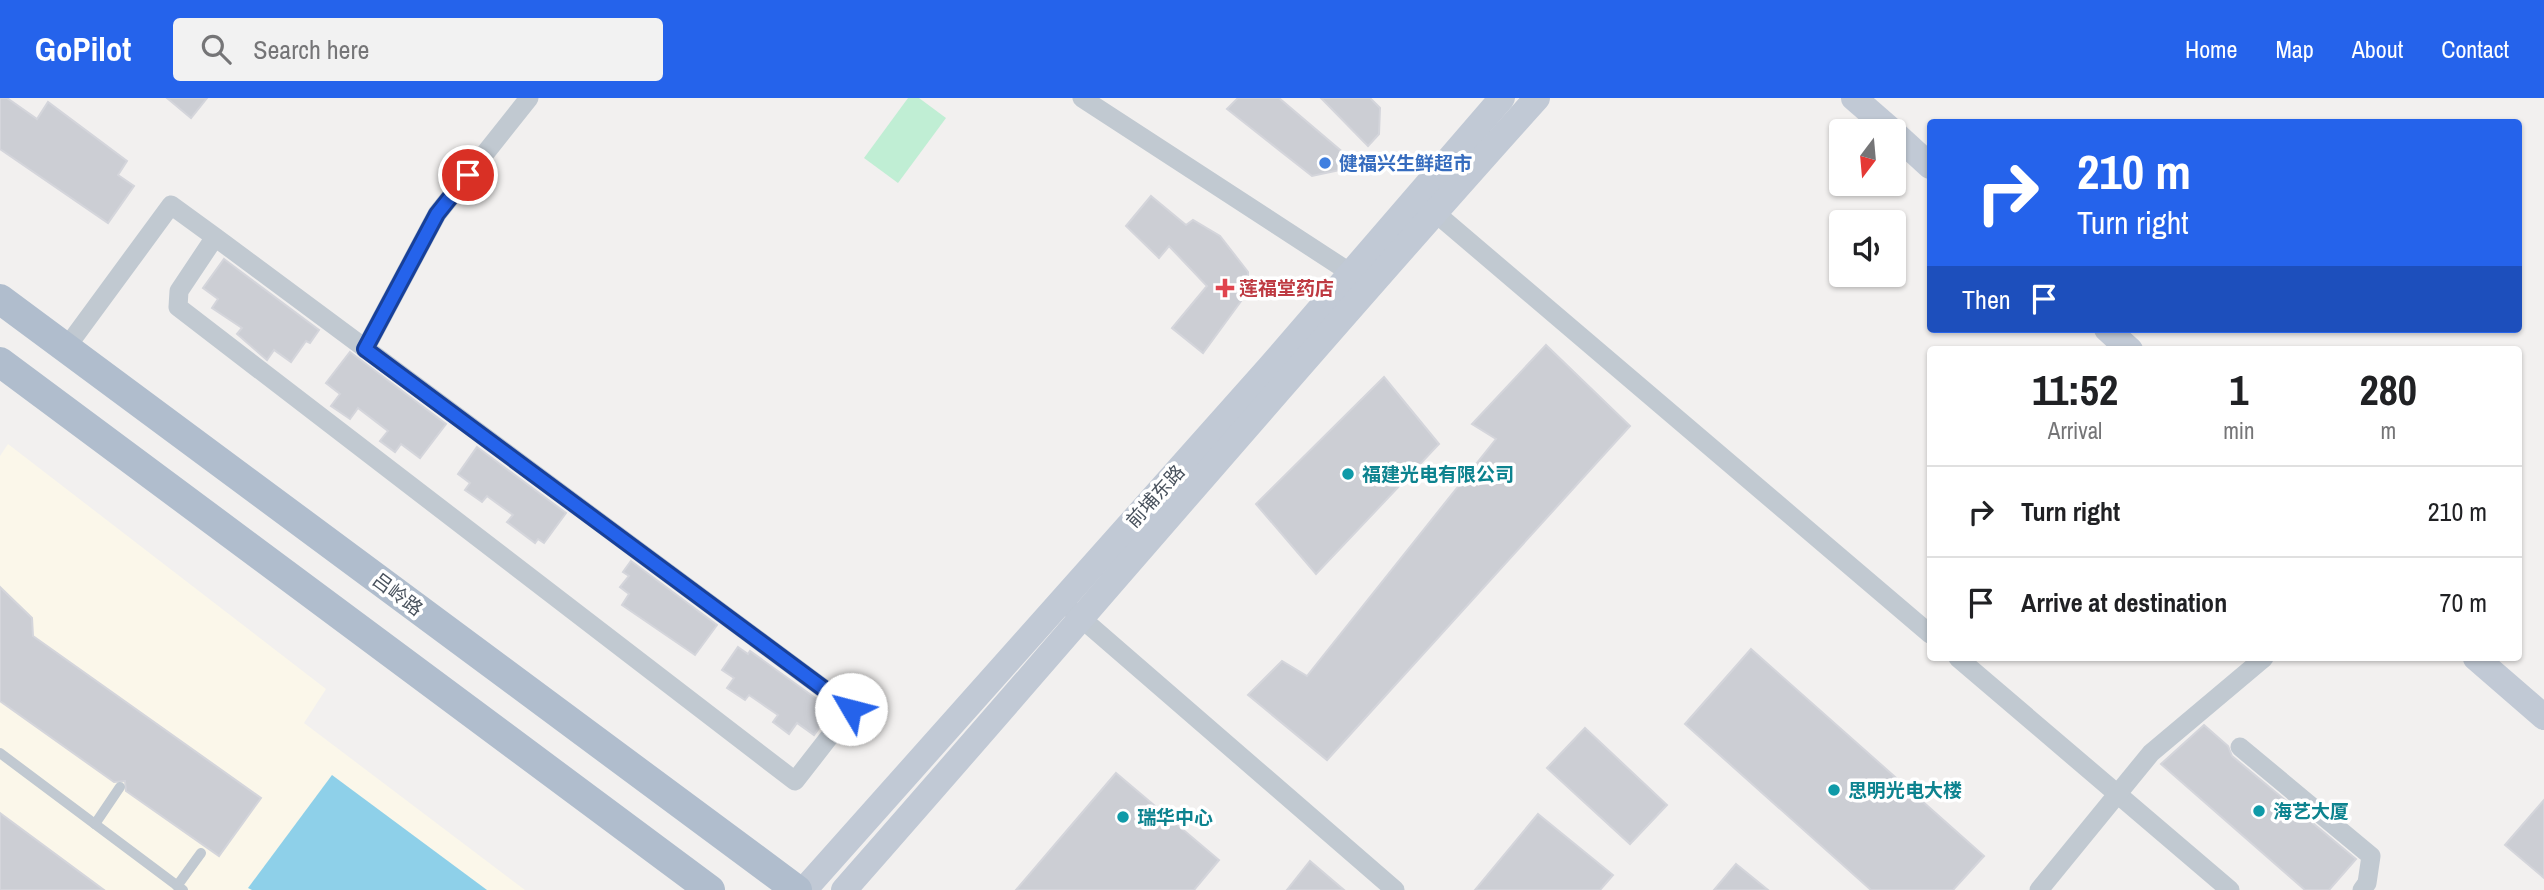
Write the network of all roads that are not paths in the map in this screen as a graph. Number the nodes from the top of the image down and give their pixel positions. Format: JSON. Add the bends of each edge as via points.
{"nodes":[{"id":1,"x":530,"y":98,"type":"edge"},
{"id":2,"x":1082,"y":98,"type":"edge"},
{"id":3,"x":1502,"y":98,"type":"edge"},
{"id":4,"x":1537,"y":98,"type":"edge"},
{"id":5,"x":1854,"y":98,"type":"edge"},
{"id":6,"x":1878,"y":119,"type":"edge"},
{"id":7,"x":1906,"y":144,"type":"edge"},
{"id":8,"x":1927,"y":163,"type":"edge"},
{"id":9,"x":1425,"y":204,"type":"junction"},
{"id":10,"x":215,"y":237,"type":"junction"},
{"id":11,"x":1360,"y":279,"type":"junction"},
{"id":12,"x":0,"y":299,"type":"edge"},
{"id":13,"x":2111,"y":333,"type":"edge"},
{"id":14,"x":2126,"y":346,"type":"edge"},
{"id":15,"x":66,"y":348,"type":"junction"},
{"id":16,"x":365,"y":349,"type":"junction"},
{"id":17,"x":0,"y":362,"type":"edge"},
{"id":18,"x":1062,"y":601,"type":"junction"},
{"id":19,"x":1083,"y":619,"type":"junction"},
{"id":20,"x":1927,"y":631,"type":"edge"},
{"id":21,"x":1962,"y":661,"type":"edge"},
{"id":22,"x":2260,"y":661,"type":"edge"},
{"id":23,"x":2479,"y":661,"type":"edge"},
{"id":24,"x":2544,"y":717,"type":"edge"},
{"id":25,"x":2240,"y":747,"type":"dead end"},
{"id":26,"x":0,"y":752,"type":"edge"},
{"id":27,"x":120,"y":787,"type":"dead end"},
{"id":28,"x":2117,"y":794,"type":"junction"},
{"id":29,"x":95,"y":824,"type":"junction"},
{"id":30,"x":201,"y":853,"type":"dead end"},
{"id":31,"x":180,"y":888,"type":"edge"},
{"id":32,"x":710,"y":890,"type":"edge"},
{"id":33,"x":797,"y":890,"type":"edge"},
{"id":34,"x":804,"y":890,"type":"edge"},
{"id":35,"x":844,"y":890,"type":"edge"},
{"id":36,"x":1395,"y":890,"type":"edge"},
{"id":37,"x":2039,"y":890,"type":"edge"},
{"id":38,"x":2230,"y":890,"type":"edge"},
{"id":39,"x":2362,"y":890,"type":"edge"}],
"edges":[{"from":1,"to":16,"type":"street","via":[[437,214]]},
{"from":2,"to":11,"type":"street"},
{"from":3,"to":9,"type":"main road","name":"前埔东路"},
{"from":4,"to":9,"type":"main road","name":"前埔东路"},
{"from":5,"to":6,"type":"main road"},
{"from":7,"to":8,"type":"main road"},
{"from":9,"to":11,"type":"main road","name":"前埔东路"},
{"from":9,"to":20,"type":"street"},
{"from":10,"to":15,"type":"street","via":[[171,205]]},
{"from":10,"to":16,"type":"street"},
{"from":10,"to":16,"type":"street","via":[[179,291],[178,307],[794,781],[851,709]]},
{"from":11,"to":18,"type":"main road","name":"前埔东路"},
{"from":11,"to":19,"type":"main road","name":"前埔东路"},
{"from":12,"to":15,"type":"main road","name":"吕岭路"},
{"from":13,"to":14,"type":"main road"},
{"from":15,"to":33,"type":"main road","name":"吕岭路"},
{"from":17,"to":32,"type":"main road"},
{"from":18,"to":19,"type":"street"},
{"from":18,"to":34,"type":"main road","name":"前埔东路"},
{"from":19,"to":35,"type":"main road","name":"前埔东路"},
{"from":19,"to":36,"type":"street"},
{"from":21,"to":28,"type":"street"},
{"from":22,"to":28,"type":"street","via":[[2151,753]]},
{"from":23,"to":24,"type":"main road"},
{"from":25,"to":39,"type":"street","via":[[2371,856]]},
{"from":26,"to":29,"type":"lane"},
{"from":27,"to":29,"type":"lane"},
{"from":28,"to":37,"type":"street"},
{"from":28,"to":38,"type":"street"},
{"from":29,"to":31,"type":"lane"},
{"from":30,"to":31,"type":"lane"}]}
